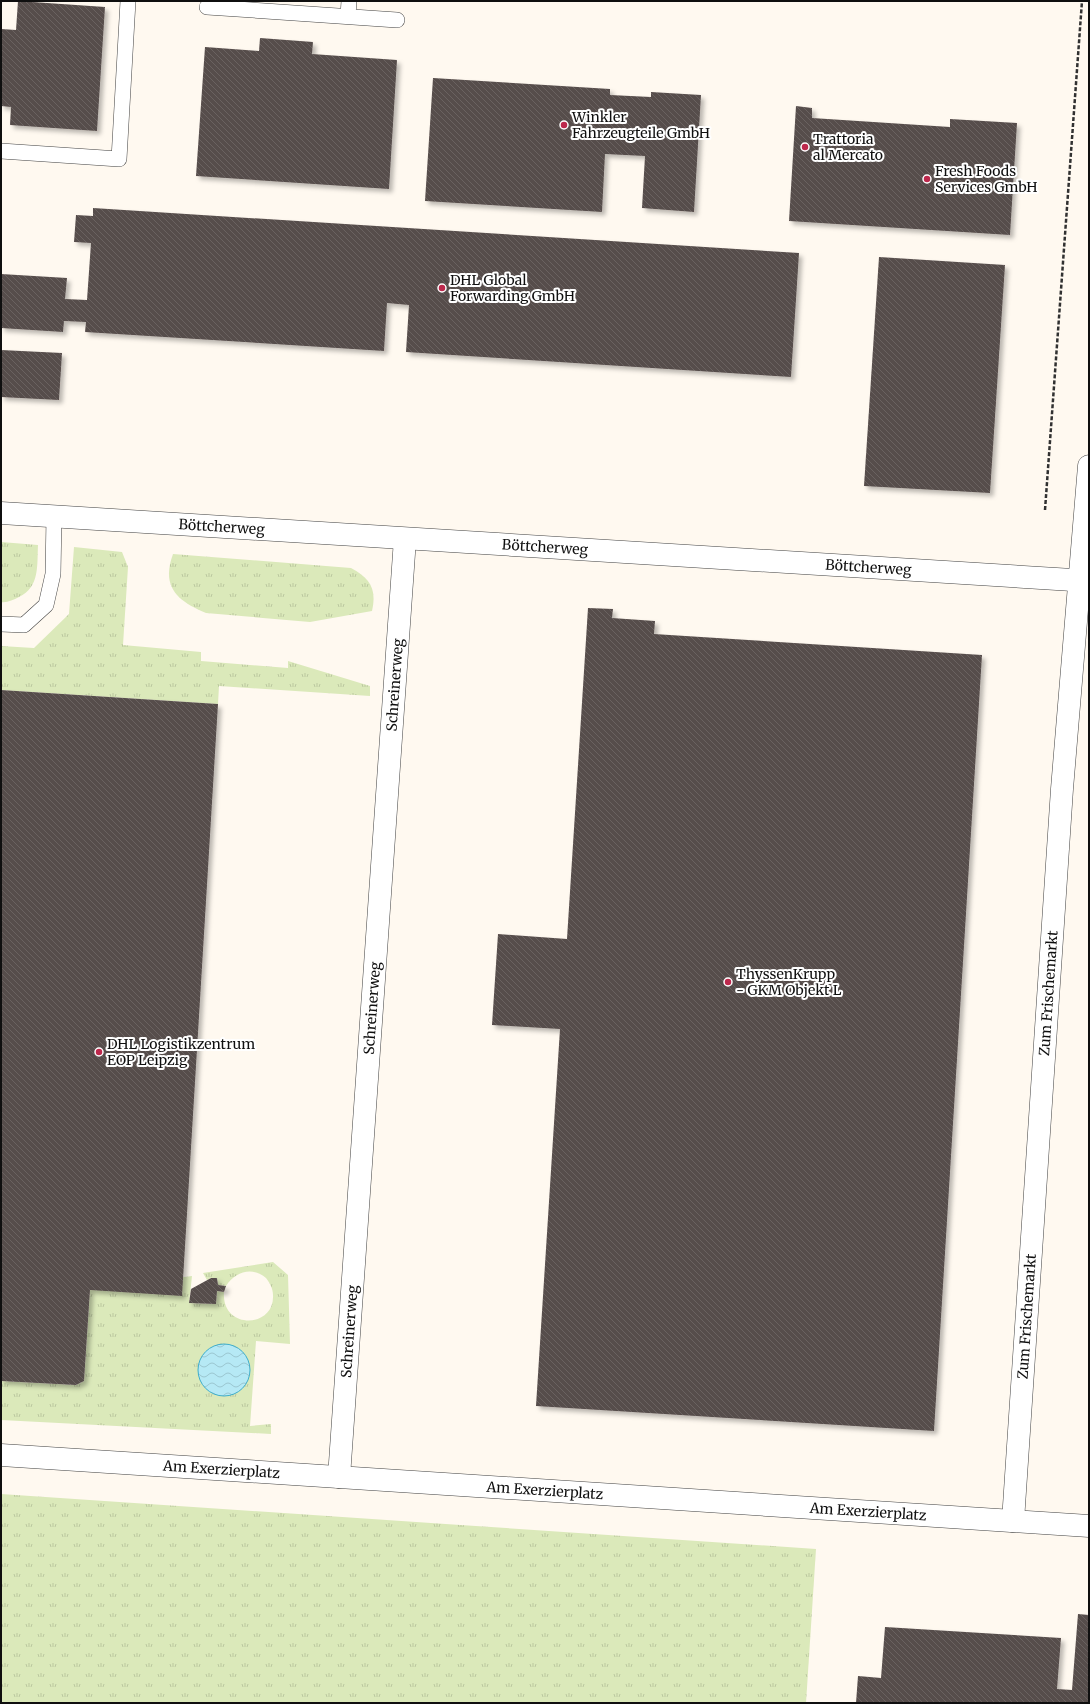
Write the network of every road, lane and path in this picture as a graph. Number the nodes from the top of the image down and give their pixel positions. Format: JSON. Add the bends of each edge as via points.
{"nodes":[{"id":1,"x":128,"y":1,"type":"edge"},
{"id":2,"x":349,"y":1,"type":"edge"},
{"id":3,"x":1082,"y":1,"type":"edge"},
{"id":4,"x":207,"y":7,"type":"dead end"},
{"id":5,"x":348,"y":16,"type":"junction"},
{"id":6,"x":396,"y":20,"type":"dead end"},
{"id":7,"x":1,"y":151,"type":"edge"},
{"id":8,"x":1089,"y":466,"type":"edge"},
{"id":9,"x":1045,"y":510,"type":"dead end"},
{"id":10,"x":1,"y":513,"type":"edge"},
{"id":11,"x":54,"y":517,"type":"junction"},
{"id":12,"x":405,"y":539,"type":"junction"},
{"id":13,"x":1084,"y":581,"type":"edge"},
{"id":14,"x":1,"y":624,"type":"edge"},
{"id":15,"x":1,"y":1455,"type":"edge"},
{"id":16,"x":339,"y":1477,"type":"junction"},
{"id":17,"x":1013,"y":1521,"type":"junction"},
{"id":18,"x":1089,"y":1526,"type":"edge"}],
"edges":[{"from":1,"to":7,"type":"lane","via":[[119,159]]},
{"from":2,"to":5,"type":"lane"},
{"from":3,"to":9,"type":"path"},
{"from":4,"to":5,"type":"lane"},
{"from":5,"to":6,"type":"lane"},
{"from":8,"to":13,"type":"street","name":"Zum Frischemarkt"},
{"from":10,"to":11,"type":"street","name":"Böttcherweg"},
{"from":11,"to":12,"type":"street","name":"Böttcherweg"},
{"from":11,"to":14,"type":"lane","via":[[53,574],[46,604],[24,625]]},
{"from":12,"to":13,"type":"street","name":"Böttcherweg"},
{"from":12,"to":16,"type":"street","name":"Schreinerweg"},
{"from":13,"to":17,"type":"street","name":"Zum Frischemarkt","via":[[1062,797]]},
{"from":15,"to":16,"type":"street","name":"Am Exerzierplatz"},
{"from":16,"to":17,"type":"street","name":"Am Exerzierplatz"},
{"from":17,"to":18,"type":"street","name":"Am Exerzierplatz"}]}
